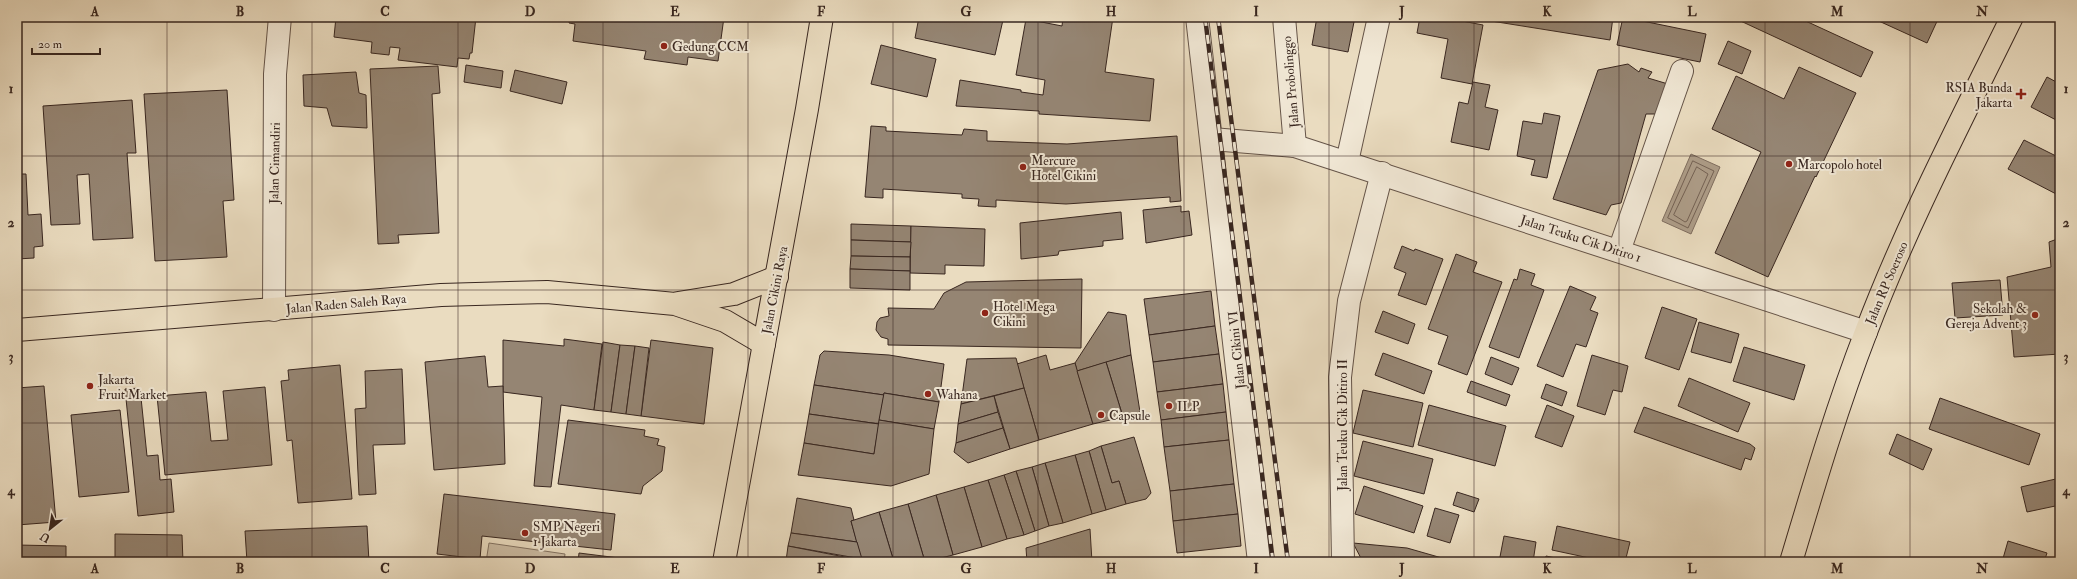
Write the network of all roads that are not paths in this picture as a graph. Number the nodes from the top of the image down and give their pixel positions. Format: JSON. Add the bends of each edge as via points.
{"nodes":[{"id":1,"x":280,"y":17,"type":"edge"},
{"id":2,"x":822,"y":17,"type":"edge"},
{"id":3,"x":1197,"y":17,"type":"edge"},
{"id":4,"x":1284,"y":17,"type":"edge"},
{"id":5,"x":1379,"y":17,"type":"edge"},
{"id":6,"x":2012,"y":17,"type":"edge"},
{"id":7,"x":1682,"y":71,"type":"dead end"},
{"id":8,"x":1212,"y":139,"type":"junction"},
{"id":9,"x":1295,"y":146,"type":"junction"},
{"id":10,"x":1347,"y":162,"type":"junction"},
{"id":11,"x":1382,"y":173,"type":"junction"},
{"id":12,"x":1619,"y":251,"type":"junction"},
{"id":13,"x":777,"y":277,"type":"junction"},
{"id":14,"x":675,"y":304,"type":"junction"},
{"id":15,"x":274,"y":310,"type":"junction"},
{"id":16,"x":17,"y":330,"type":"edge"},
{"id":17,"x":1866,"y":332,"type":"junction"},
{"id":18,"x":764,"y":344,"type":"junction"},
{"id":19,"x":724,"y":562,"type":"edge"},
{"id":20,"x":1260,"y":562,"type":"edge"},
{"id":21,"x":1343,"y":562,"type":"edge"},
{"id":22,"x":1791,"y":562,"type":"edge"}],
"edges":[{"from":1,"to":15,"type":"street","name":"Jalan Cimandiri","via":[[275,74]]},
{"from":2,"to":13,"type":"main road","name":"Jalan Cikini Raya"},
{"from":3,"to":8,"type":"street","name":"Jalan Cikini VI"},
{"from":4,"to":9,"type":"street","name":"Jalan Probolinggo"},
{"from":5,"to":10,"type":"street"},
{"from":6,"to":17,"type":"main road","name":"Jalan RP Soeroso","via":[[1910,228]]},
{"from":7,"to":12,"type":"street"},
{"from":8,"to":9,"type":"street"},
{"from":8,"to":20,"type":"street","name":"Jalan Cikini VI"},
{"from":9,"to":10,"type":"street","name":"Jalan Teuku Cik Ditiro 1"},
{"from":10,"to":11,"type":"street","name":"Jalan Teuku Cik Ditiro 1"},
{"from":11,"to":12,"type":"street","name":"Jalan Teuku Cik Ditiro 1"},
{"from":11,"to":21,"type":"street","name":"Jalan Teuku Cik Ditiro II","via":[[1349,301],[1340,377]]},
{"from":12,"to":17,"type":"street","name":"Jalan Teuku Cik Ditiro 1"},
{"from":13,"to":14,"type":"main road","name":"Jalan Raden Saleh Raya","via":[[734,294]]},
{"from":13,"to":18,"type":"main road","name":"Jalan Cikini Raya"},
{"from":14,"to":15,"type":"main road","name":"Jalan Raden Saleh Raya","via":[[547,292],[441,295]]},
{"from":14,"to":18,"type":"main road","name":"Jalan Raden Saleh Raya","via":[[732,324]]},
{"from":15,"to":16,"type":"main road","name":"Jalan Raden Saleh Raya"},
{"from":17,"to":22,"type":"main road","name":"Jalan RP Soeroso","via":[[1823,454]]},
{"from":18,"to":19,"type":"main road","name":"Jalan Cikini Raya"}]}
